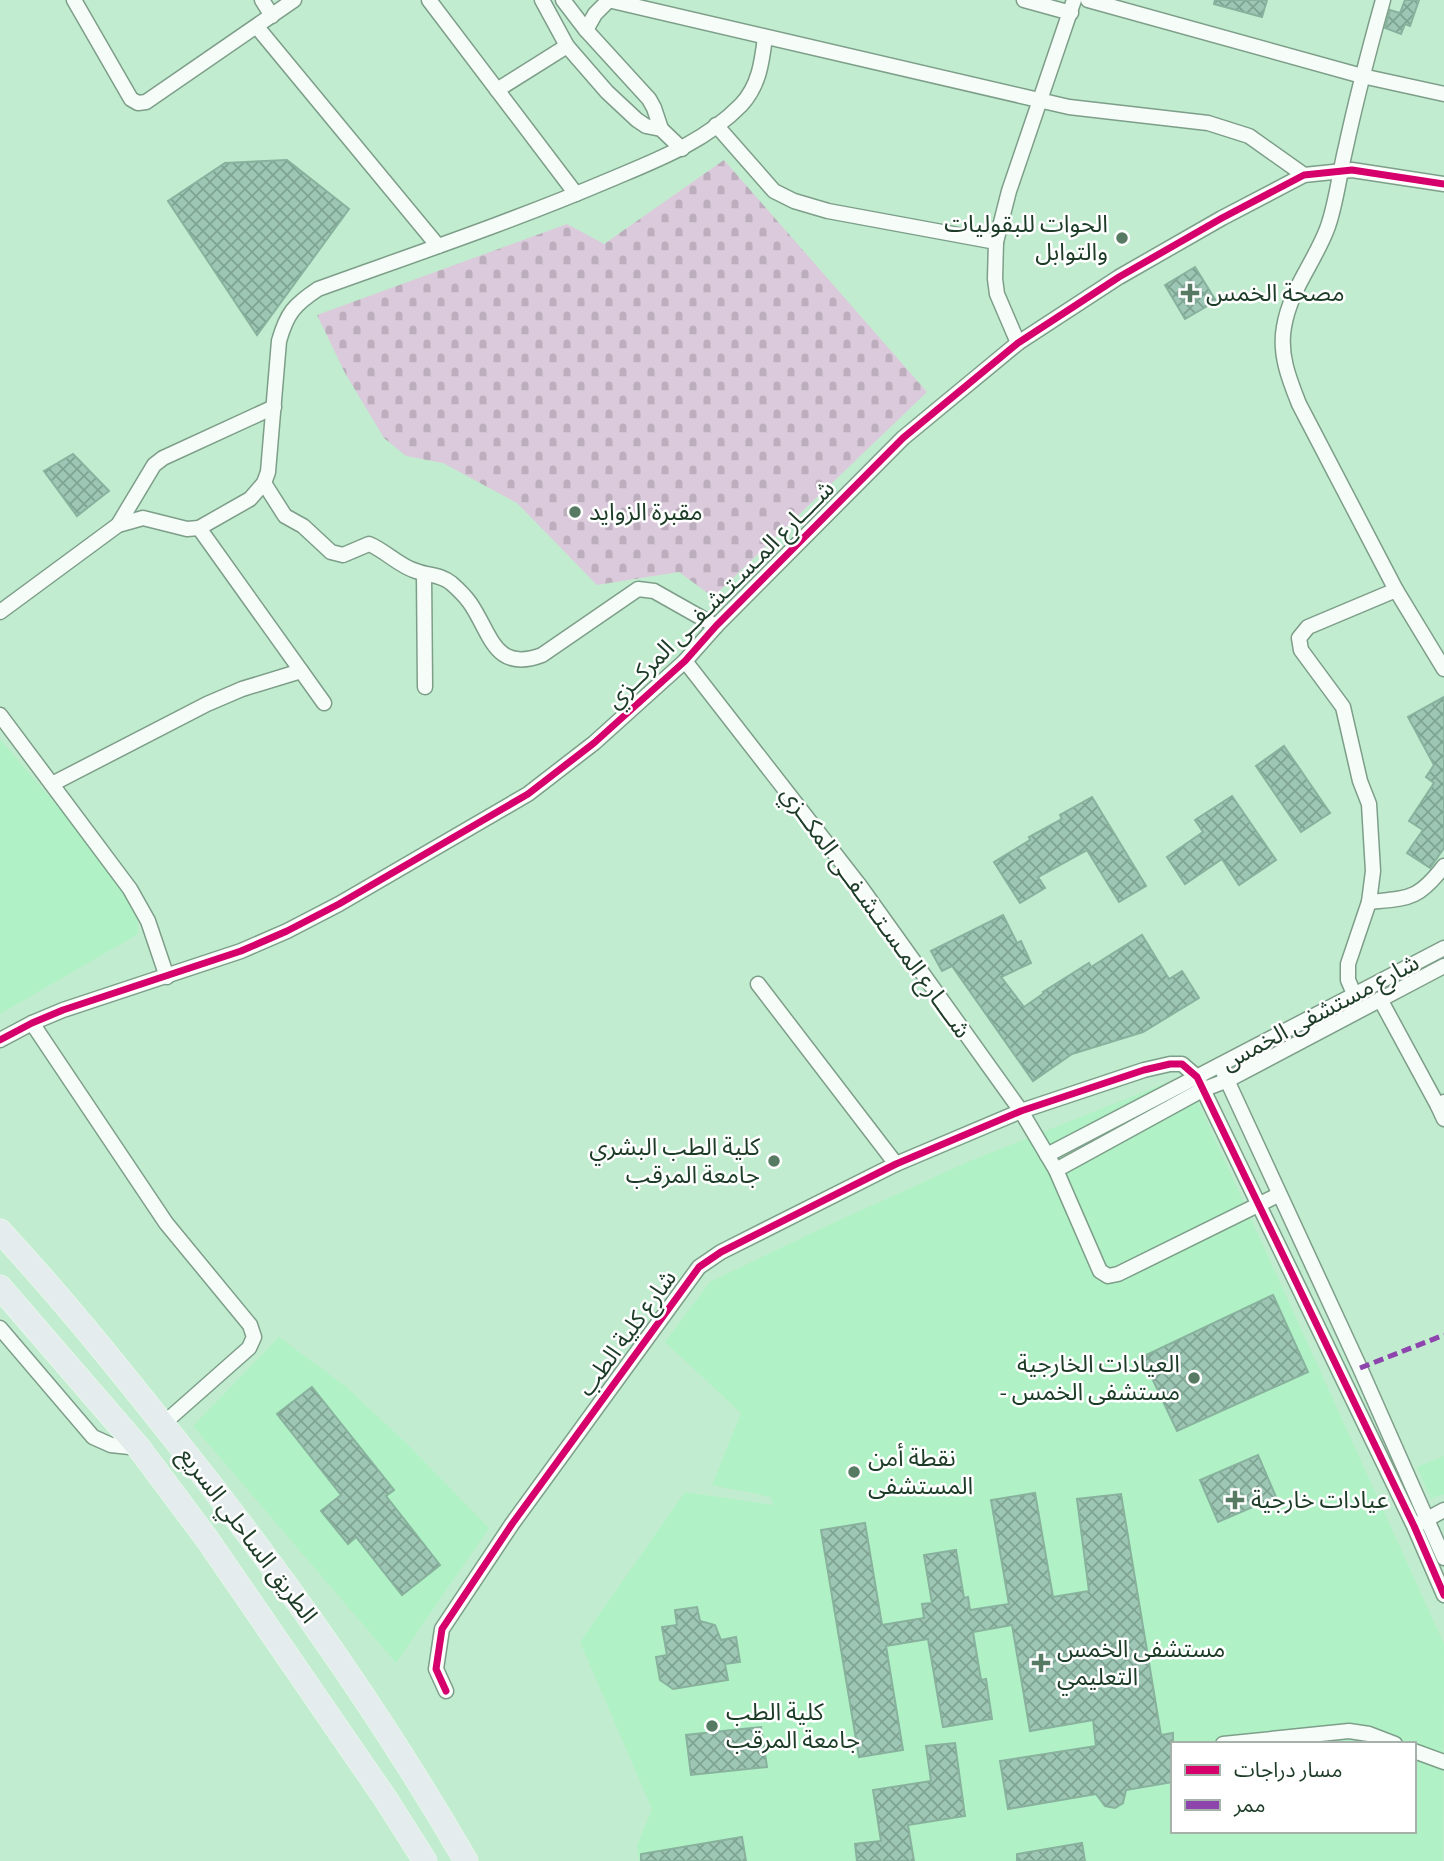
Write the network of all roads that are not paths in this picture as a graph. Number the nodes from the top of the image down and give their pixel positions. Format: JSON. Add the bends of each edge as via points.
{"nodes":[{"id":1,"x":74,"y":0,"type":"edge"},
{"id":2,"x":262,"y":0,"type":"edge"},
{"id":3,"x":293,"y":0,"type":"edge"},
{"id":4,"x":429,"y":0,"type":"edge"},
{"id":5,"x":542,"y":0,"type":"edge"},
{"id":6,"x":563,"y":0,"type":"edge"},
{"id":7,"x":609,"y":0,"type":"edge"},
{"id":8,"x":1024,"y":0,"type":"edge"},
{"id":9,"x":1088,"y":0,"type":"edge"},
{"id":10,"x":1383,"y":0,"type":"edge"},
{"id":11,"x":1073,"y":7,"type":"edge"},
{"id":12,"x":272,"y":16,"type":"junction"},
{"id":13,"x":257,"y":27,"type":"junction"},
{"id":14,"x":586,"y":30,"type":"junction"},
{"id":15,"x":765,"y":37,"type":"junction"},
{"id":16,"x":566,"y":46,"type":"junction"},
{"id":17,"x":1362,"y":76,"type":"junction"},
{"id":18,"x":498,"y":90,"type":"junction"},
{"id":19,"x":1444,"y":94,"type":"edge"},
{"id":20,"x":1040,"y":101,"type":"junction"},
{"id":21,"x":716,"y":125,"type":"junction"},
{"id":22,"x":660,"y":129,"type":"junction"},
{"id":23,"x":682,"y":149,"type":"junction"},
{"id":24,"x":1340,"y":170,"type":"junction"},
{"id":25,"x":1304,"y":175,"type":"junction"},
{"id":26,"x":1444,"y":184,"type":"edge"},
{"id":27,"x":576,"y":194,"type":"junction"},
{"id":28,"x":996,"y":242,"type":"junction"},
{"id":29,"x":438,"y":246,"type":"junction"},
{"id":30,"x":1018,"y":343,"type":"junction"},
{"id":31,"x":274,"y":407,"type":"junction"},
{"id":32,"x":264,"y":483,"type":"junction"},
{"id":33,"x":118,"y":525,"type":"junction"},
{"id":34,"x":199,"y":528,"type":"junction"},
{"id":35,"x":424,"y":573,"type":"junction"},
{"id":36,"x":1395,"y":590,"type":"junction"},
{"id":37,"x":0,"y":612,"type":"edge"},
{"id":38,"x":716,"y":626,"type":"junction"},
{"id":39,"x":685,"y":661,"type":"junction"},
{"id":40,"x":1444,"y":669,"type":"edge"},
{"id":41,"x":301,"y":671,"type":"junction"},
{"id":42,"x":425,"y":687,"type":"dead end"},
{"id":43,"x":324,"y":703,"type":"dead end"},
{"id":44,"x":0,"y":715,"type":"edge"},
{"id":45,"x":52,"y":784,"type":"junction"},
{"id":46,"x":1444,"y":866,"type":"edge"},
{"id":47,"x":1369,"y":902,"type":"junction"},
{"id":48,"x":1444,"y":947,"type":"edge"},
{"id":49,"x":1444,"y":966,"type":"edge"},
{"id":50,"x":167,"y":977,"type":"junction"},
{"id":51,"x":758,"y":984,"type":"dead end"},
{"id":52,"x":1355,"y":996,"type":"junction"},
{"id":53,"x":1380,"y":999,"type":"junction"},
{"id":54,"x":32,"y":1023,"type":"junction"},
{"id":55,"x":0,"y":1040,"type":"edge"},
{"id":56,"x":1220,"y":1065,"type":"junction"},
{"id":57,"x":1228,"y":1080,"type":"junction"},
{"id":58,"x":1199,"y":1083,"type":"junction"},
{"id":59,"x":1442,"y":1109,"type":"edge"},
{"id":60,"x":1021,"y":1111,"type":"junction"},
{"id":61,"x":1047,"y":1155,"type":"junction"},
{"id":62,"x":896,"y":1164,"type":"junction"},
{"id":63,"x":1056,"y":1170,"type":"junction"},
{"id":64,"x":1278,"y":1195,"type":"junction"},
{"id":65,"x":1258,"y":1205,"type":"junction"},
{"id":66,"x":0,"y":1231,"type":"edge"},
{"id":67,"x":0,"y":1287,"type":"edge"},
{"id":68,"x":0,"y":1328,"type":"edge"},
{"id":69,"x":163,"y":1424,"type":"junction"},
{"id":70,"x":139,"y":1448,"type":"junction"},
{"id":71,"x":1444,"y":1510,"type":"edge"},
{"id":72,"x":1420,"y":1523,"type":"junction"},
{"id":73,"x":1444,"y":1558,"type":"edge"},
{"id":74,"x":1444,"y":1595,"type":"edge"},
{"id":75,"x":446,"y":1691,"type":"dead end"},
{"id":76,"x":1242,"y":1742,"type":"edge"},
{"id":77,"x":1390,"y":1742,"type":"edge"},
{"id":78,"x":1416,"y":1752,"type":"edge"},
{"id":79,"x":1444,"y":1762,"type":"edge"},
{"id":80,"x":425,"y":1861,"type":"edge"},
{"id":81,"x":466,"y":1861,"type":"edge"}],
"edges":[{"from":1,"to":13,"type":"street","via":[[131,99],[138,103]]},
{"from":2,"to":12,"type":"street"},
{"from":3,"to":12,"type":"street"},
{"from":4,"to":18,"type":"street"},
{"from":5,"to":16,"type":"street"},
{"from":6,"to":14,"type":"street"},
{"from":7,"to":14,"type":"street"},
{"from":7,"to":15,"type":"street"},
{"from":8,"to":11,"type":"street"},
{"from":9,"to":17,"type":"street"},
{"from":10,"to":17,"type":"street"},
{"from":11,"to":20,"type":"street"},
{"from":12,"to":13,"type":"street"},
{"from":13,"to":29,"type":"street"},
{"from":14,"to":22,"type":"street","via":[[649,99]]},
{"from":15,"to":20,"type":"street"},
{"from":15,"to":21,"type":"street","via":[[751,91]]},
{"from":16,"to":18,"type":"street"},
{"from":16,"to":22,"type":"street","via":[[636,120]]},
{"from":17,"to":19,"type":"street"},
{"from":17,"to":24,"type":"street"},
{"from":18,"to":27,"type":"street"},
{"from":20,"to":25,"type":"street","via":[[1208,123],[1249,136]]},
{"from":20,"to":28,"type":"street"},
{"from":21,"to":23,"type":"street"},
{"from":21,"to":28,"type":"street","via":[[775,191],[794,201]]},
{"from":22,"to":23,"type":"street"},
{"from":23,"to":27,"type":"street"},
{"from":24,"to":25,"type":"street","name":"شــــارع المـسـتـشـفــى المركــزي"},
{"from":24,"to":26,"type":"street","name":"شــــارع المـسـتـشـفــى المركــزي"},
{"from":24,"to":36,"type":"street","via":[[1327,229],[1288,309],[1282,350],[1299,404]]},
{"from":25,"to":30,"type":"street","name":"شــــارع المـسـتـشـفــى المركــزي","via":[[1119,276]]},
{"from":27,"to":29,"type":"street"},
{"from":28,"to":30,"type":"street","via":[[997,294]]},
{"from":29,"to":31,"type":"street","via":[[318,289],[292,309],[279,341]]},
{"from":30,"to":38,"type":"street","name":"شــــارع المـسـتـشـفــى المركــزي","via":[[904,438]]},
{"from":31,"to":32,"type":"street"},
{"from":31,"to":33,"type":"street","via":[[163,458],[147,474]]},
{"from":32,"to":34,"type":"street","via":[[250,499]]},
{"from":32,"to":35,"type":"street","via":[[285,516],[331,552],[343,555],[369,544],[405,567]]},
{"from":33,"to":34,"type":"street","via":[[143,518]]},
{"from":33,"to":37,"type":"street"},
{"from":34,"to":41,"type":"street"},
{"from":35,"to":38,"type":"street","via":[[440,576],[464,596],[491,642],[514,660],[542,655],[638,589],[654,591]]},
{"from":35,"to":42,"type":"street"},
{"from":36,"to":40,"type":"street"},
{"from":36,"to":47,"type":"street","via":[[1308,627],[1298,638],[1301,650],[1338,698],[1346,717],[1368,804],[1373,870]]},
{"from":38,"to":39,"type":"street","name":"شــــارع المـسـتـشـفــى المركــزي"},
{"from":39,"to":50,"type":"street","name":"شــــارع المـسـتـشـفــى المركــزي","via":[[594,743],[528,794],[287,931]]},
{"from":39,"to":60,"type":"street","name":"شــــارع المـسـتـشـفــى المكــزي","via":[[860,887]]},
{"from":41,"to":43,"type":"street"},
{"from":41,"to":45,"type":"street","via":[[208,704]]},
{"from":44,"to":45,"type":"street"},
{"from":45,"to":50,"type":"street","via":[[130,889],[148,922]]},
{"from":46,"to":47,"type":"street","via":[[1414,896]]},
{"from":47,"to":52,"type":"street","via":[[1348,964]]},
{"from":48,"to":52,"type":"street","name":"شارع مستشفى الخمس"},
{"from":49,"to":53,"type":"street","name":"شارع مستشفى الخمس"},
{"from":50,"to":54,"type":"street","name":"شــــارع المـسـتـشـفــى المركــزي"},
{"from":51,"to":62,"type":"street"},
{"from":52,"to":56,"type":"street","name":"شارع مستشفى الخمس"},
{"from":53,"to":57,"type":"street","name":"شارع مستشفى الخمس"},
{"from":53,"to":59,"type":"street"},
{"from":54,"to":55,"type":"street","name":"شــــارع المـسـتـشـفــى المركــزي"},
{"from":54,"to":69,"type":"street","via":[[166,1223],[250,1325],[254,1337],[249,1349]]},
{"from":56,"to":57,"type":"street"},
{"from":56,"to":58,"type":"street","name":"شارع مستشفى الخمس"},
{"from":57,"to":58,"type":"street","name":"شارع مستشفى الخمس"},
{"from":57,"to":64,"type":"street"},
{"from":58,"to":60,"type":"street","name":"شارع كلية الطب","via":[[1182,1064],[1170,1064]]},
{"from":58,"to":61,"type":"street","name":"شارع مستشفى الخمس"},
{"from":58,"to":63,"type":"street","name":"شارع مستشفى الخمس"},
{"from":58,"to":65,"type":"street"},
{"from":60,"to":61,"type":"street","name":"شــــارع المـسـتـشـفــى المكــزي"},
{"from":60,"to":62,"type":"street","name":"شارع كلية الطب"},
{"from":61,"to":63,"type":"street","name":"شــــارع المـسـتـشـفــى المكــزي"},
{"from":62,"to":75,"type":"street","name":"شارع كلية الطب","via":[[721,1252],[699,1268],[442,1629],[436,1669]]},
{"from":63,"to":65,"type":"street","name":"شــــارع المـسـتـشـفــى المكــزي","via":[[1097,1268],[1108,1276]]},
{"from":64,"to":65,"type":"street"},
{"from":64,"to":72,"type":"street","via":[[1360,1368]]},
{"from":65,"to":72,"type":"street"},
{"from":66,"to":69,"type":"highway","name":"الطريق الساحلي السريع","via":[[73,1311]]},
{"from":67,"to":70,"type":"highway","name":"الطريق الساحلي السريع"},
{"from":68,"to":70,"type":"street","via":[[93,1437],[111,1445]]},
{"from":69,"to":81,"type":"highway","name":"الطريق الساحلي السريع","via":[[322,1633]]},
{"from":70,"to":80,"type":"highway","name":"الطريق الساحلي السريع","via":[[269,1627]]},
{"from":71,"to":72,"type":"street"},
{"from":72,"to":73,"type":"street"},
{"from":72,"to":74,"type":"street"},
{"from":76,"to":77,"type":"street","via":[[1349,1731]]},
{"from":78,"to":79,"type":"street"}]}
